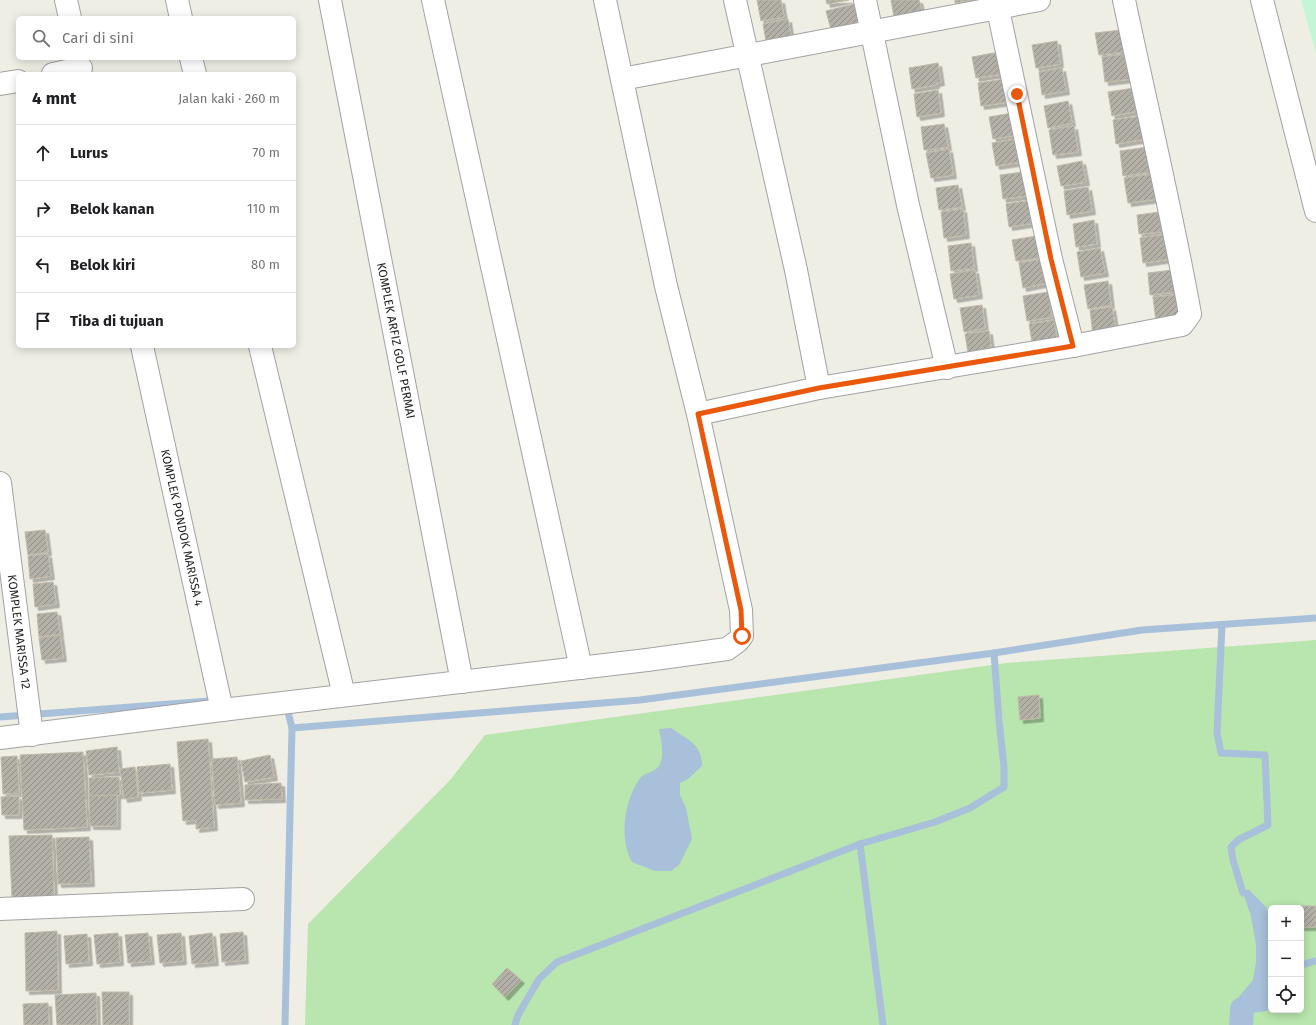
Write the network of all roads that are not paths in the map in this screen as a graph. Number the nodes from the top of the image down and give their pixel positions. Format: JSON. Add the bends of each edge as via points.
{"nodes":[{"id":1,"x":66,"y":0,"type":"edge"},
{"id":2,"x":177,"y":0,"type":"edge"},
{"id":3,"x":433,"y":0,"type":"edge"},
{"id":4,"x":605,"y":0,"type":"edge"},
{"id":5,"x":735,"y":0,"type":"edge"},
{"id":6,"x":865,"y":0,"type":"edge"},
{"id":7,"x":1039,"y":0,"type":"edge"},
{"id":8,"x":1124,"y":0,"type":"edge"},
{"id":9,"x":1262,"y":0,"type":"edge"},
{"id":10,"x":333,"y":1,"type":"edge"},
{"id":11,"x":997,"y":4,"type":"edge"},
{"id":12,"x":70,"y":16,"type":"edge"},
{"id":13,"x":181,"y":16,"type":"edge"},
{"id":14,"x":871,"y":31,"type":"junction"},
{"id":15,"x":747,"y":54,"type":"junction"},
{"id":16,"x":192,"y":60,"type":"edge"},
{"id":17,"x":81,"y":67,"type":"edge"},
{"id":18,"x":61,"y":72,"type":"edge"},
{"id":19,"x":194,"y":72,"type":"edge"},
{"id":20,"x":622,"y":79,"type":"junction"},
{"id":21,"x":16,"y":81,"type":"edge"},
{"id":22,"x":0,"y":84,"type":"edge"},
{"id":23,"x":1316,"y":211,"type":"edge"},
{"id":24,"x":1073,"y":346,"type":"junction"},
{"id":25,"x":142,"y":348,"type":"edge"},
{"id":26,"x":260,"y":348,"type":"edge"},
{"id":27,"x":947,"y":368,"type":"junction"},
{"id":28,"x":819,"y":388,"type":"junction"},
{"id":29,"x":698,"y":414,"type":"junction"},
{"id":30,"x":0,"y":484,"type":"edge"},
{"id":31,"x":581,"y":668,"type":"junction"},
{"id":32,"x":462,"y":682,"type":"junction"},
{"id":33,"x":344,"y":695,"type":"junction"},
{"id":34,"x":222,"y":710,"type":"junction"},
{"id":35,"x":32,"y":735,"type":"junction"},
{"id":36,"x":0,"y":738,"type":"edge"},
{"id":37,"x":242,"y":899,"type":"dead end"},
{"id":38,"x":0,"y":908,"type":"edge"}],
"edges":[{"from":1,"to":12,"type":"street"},
{"from":2,"to":13,"type":"street"},
{"from":3,"to":31,"type":"street"},
{"from":4,"to":20,"type":"street"},
{"from":5,"to":15,"type":"street"},
{"from":6,"to":14,"type":"street"},
{"from":7,"to":11,"type":"street"},
{"from":8,"to":24,"type":"street","via":[[1190,314],[1182,325]]},
{"from":9,"to":23,"type":"street"},
{"from":10,"to":32,"type":"street","name":"KOMPLEK ARFIZ GOLF PERMAI"},
{"from":11,"to":14,"type":"street"},
{"from":11,"to":24,"type":"street","via":[[1051,259]]},
{"from":14,"to":15,"type":"street"},
{"from":14,"to":27,"type":"street","via":[[908,205]]},
{"from":15,"to":20,"type":"street"},
{"from":15,"to":28,"type":"street","via":[[796,270]]},
{"from":16,"to":19,"type":"street"},
{"from":17,"to":18,"type":"street"},
{"from":20,"to":29,"type":"street","via":[[666,286]]},
{"from":21,"to":22,"type":"street"},
{"from":24,"to":27,"type":"street"},
{"from":25,"to":34,"type":"street","name":"KOMPLEK PONDOK MARISSA 4"},
{"from":26,"to":33,"type":"street"},
{"from":27,"to":28,"type":"street"},
{"from":28,"to":29,"type":"street"},
{"from":29,"to":31,"type":"street","via":[[741,610],[742,636],[727,649]]},
{"from":30,"to":35,"type":"street","name":"KOMPLEK MARISSA 12"},
{"from":31,"to":32,"type":"street"},
{"from":32,"to":33,"type":"street"},
{"from":33,"to":34,"type":"street"},
{"from":34,"to":35,"type":"street"},
{"from":35,"to":36,"type":"street"},
{"from":37,"to":38,"type":"street"}]}
